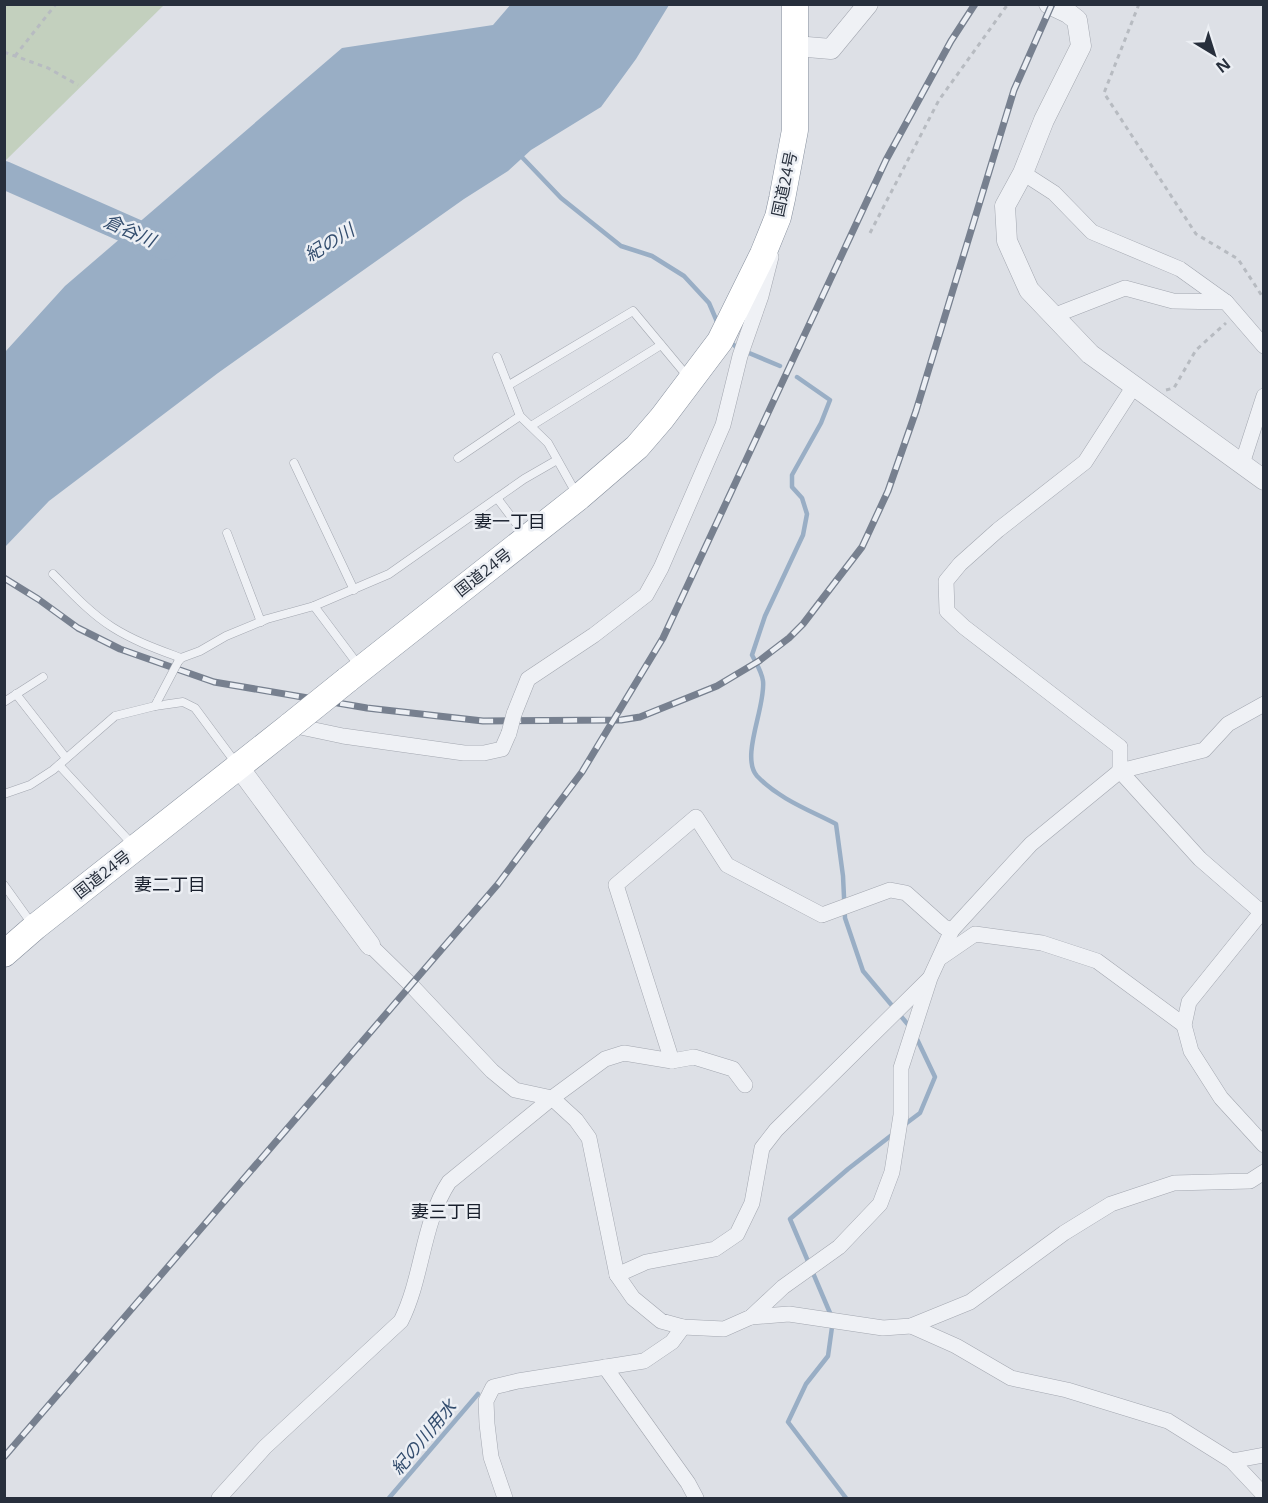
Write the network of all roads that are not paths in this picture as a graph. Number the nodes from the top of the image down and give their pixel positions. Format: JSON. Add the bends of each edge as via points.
{"nodes":[{"id":1,"x":795,"y":4,"type":"edge"},
{"id":2,"x":868,"y":4,"type":"edge"},
{"id":3,"x":1049,"y":4,"type":"edge"},
{"id":4,"x":1070,"y":9,"type":"edge"},
{"id":5,"x":795,"y":46,"type":"junction"},
{"id":6,"x":1023,"y":173,"type":"junction"},
{"id":7,"x":772,"y":230,"type":"junction"},
{"id":8,"x":1231,"y":308,"type":"junction"},
{"id":9,"x":1053,"y":316,"type":"junction"},
{"id":10,"x":661,"y":345,"type":"junction"},
{"id":11,"x":1263,"y":346,"type":"edge"},
{"id":12,"x":497,"y":357,"type":"dead end"},
{"id":13,"x":691,"y":381,"type":"junction"},
{"id":14,"x":508,"y":385,"type":"junction"},
{"id":15,"x":1139,"y":390,"type":"junction"},
{"id":16,"x":1263,"y":396,"type":"edge"},
{"id":17,"x":520,"y":416,"type":"junction"},
{"id":18,"x":531,"y":426,"type":"junction"},
{"id":19,"x":1259,"y":428,"type":"edge"},
{"id":20,"x":458,"y":458,"type":"dead end"},
{"id":21,"x":557,"y":460,"type":"junction"},
{"id":22,"x":294,"y":463,"type":"dead end"},
{"id":23,"x":1242,"y":464,"type":"junction"},
{"id":24,"x":1263,"y":480,"type":"edge"},
{"id":25,"x":579,"y":497,"type":"junction"},
{"id":26,"x":497,"y":498,"type":"junction"},
{"id":27,"x":227,"y":534,"type":"dead end"},
{"id":28,"x":527,"y":537,"type":"junction"},
{"id":29,"x":53,"y":574,"type":"dead end"},
{"id":30,"x":354,"y":590,"type":"junction"},
{"id":31,"x":314,"y":606,"type":"junction"},
{"id":32,"x":261,"y":622,"type":"junction"},
{"id":33,"x":180,"y":660,"type":"junction"},
{"id":34,"x":354,"y":674,"type":"junction"},
{"id":35,"x":43,"y":677,"type":"dead end"},
{"id":36,"x":16,"y":694,"type":"junction"},
{"id":37,"x":4,"y":702,"type":"edge"},
{"id":38,"x":156,"y":703,"type":"junction"},
{"id":39,"x":1263,"y":704,"type":"edge"},
{"id":40,"x":291,"y":725,"type":"junction"},
{"id":41,"x":66,"y":758,"type":"junction"},
{"id":42,"x":59,"y":765,"type":"junction"},
{"id":43,"x":238,"y":766,"type":"junction"},
{"id":44,"x":1120,"y":771,"type":"junction"},
{"id":45,"x":4,"y":794,"type":"edge"},
{"id":46,"x":135,"y":848,"type":"junction"},
{"id":47,"x":4,"y":885,"type":"edge"},
{"id":48,"x":1262,"y":911,"type":"edge"},
{"id":49,"x":35,"y":927,"type":"junction"},
{"id":50,"x":952,"y":930,"type":"junction"},
{"id":51,"x":370,"y":945,"type":"joint"},
{"id":52,"x":4,"y":954,"type":"edge"},
{"id":53,"x":939,"y":959,"type":"junction"},
{"id":54,"x":930,"y":978,"type":"junction"},
{"id":55,"x":1184,"y":1025,"type":"junction"},
{"id":56,"x":672,"y":1061,"type":"junction"},
{"id":57,"x":745,"y":1085,"type":"dead end"},
{"id":58,"x":552,"y":1098,"type":"junction"},
{"id":59,"x":1263,"y":1145,"type":"edge"},
{"id":60,"x":1263,"y":1173,"type":"edge"},
{"id":61,"x":617,"y":1275,"type":"junction"},
{"id":62,"x":751,"y":1317,"type":"junction"},
{"id":63,"x":911,"y":1326,"type":"junction"},
{"id":64,"x":683,"y":1327,"type":"junction"},
{"id":65,"x":605,"y":1367,"type":"junction"},
{"id":66,"x":1263,"y":1455,"type":"edge"},
{"id":67,"x":1232,"y":1461,"type":"junction"},
{"id":68,"x":1263,"y":1495,"type":"edge"},
{"id":69,"x":219,"y":1498,"type":"edge"},
{"id":70,"x":505,"y":1498,"type":"edge"},
{"id":71,"x":696,"y":1498,"type":"edge"}],
"edges":[{"from":1,"to":5,"type":"highway","name":"国道24号"},
{"from":2,"to":5,"type":"street","via":[[831,50]]},
{"from":3,"to":4,"type":"street"},
{"from":4,"to":6,"type":"street","via":[[1077,20],[1081,46]]},
{"from":5,"to":7,"type":"highway","name":"国道24号","via":[[795,130]]},
{"from":6,"to":8,"type":"street","via":[[1054,194],[1092,232],[1180,269]]},
{"from":6,"to":9,"type":"street","via":[[1005,206],[1007,241],[1029,290]]},
{"from":7,"to":13,"type":"highway","name":"国道24号","via":[[720,341]]},
{"from":7,"to":40,"type":"street","bridge":true,"via":[[762,296],[740,356],[723,425],[661,568],[646,595],[528,680],[502,749],[464,753]]},
{"from":8,"to":9,"type":"street","via":[[1173,301],[1125,288]]},
{"from":8,"to":11,"type":"street"},
{"from":9,"to":15,"type":"street","via":[[1090,354]]},
{"from":10,"to":13,"type":"lane"},
{"from":10,"to":14,"type":"lane","via":[[633,311]]},
{"from":10,"to":18,"type":"lane"},
{"from":12,"to":14,"type":"lane"},
{"from":13,"to":25,"type":"highway","name":"国道24号","via":[[637,447]]},
{"from":14,"to":17,"type":"lane"},
{"from":15,"to":23,"type":"street"},
{"from":15,"to":44,"type":"street","via":[[1084,462],[998,530],[946,581],[947,611],[1120,747]]},
{"from":16,"to":19,"type":"street"},
{"from":17,"to":18,"type":"lane"},
{"from":17,"to":20,"type":"lane"},
{"from":18,"to":21,"type":"lane","via":[[548,443]]},
{"from":19,"to":23,"type":"street"},
{"from":21,"to":25,"type":"lane"},
{"from":21,"to":26,"type":"lane"},
{"from":22,"to":30,"type":"lane"},
{"from":23,"to":24,"type":"street"},
{"from":25,"to":28,"type":"highway","name":"国道24号"},
{"from":26,"to":28,"type":"lane"},
{"from":26,"to":30,"type":"lane","via":[[389,574]]},
{"from":27,"to":32,"type":"lane"},
{"from":28,"to":34,"type":"highway","name":"国道24号"},
{"from":29,"to":33,"type":"lane","via":[[110,626]]},
{"from":30,"to":31,"type":"lane"},
{"from":31,"to":32,"type":"lane"},
{"from":31,"to":34,"type":"lane"},
{"from":32,"to":33,"type":"lane"},
{"from":33,"to":38,"type":"lane","bridge":true},
{"from":34,"to":40,"type":"highway","name":"国道24号","bridge":true},
{"from":35,"to":36,"type":"lane"},
{"from":36,"to":37,"type":"lane"},
{"from":36,"to":41,"type":"lane"},
{"from":38,"to":41,"type":"lane","via":[[115,717]]},
{"from":38,"to":43,"type":"lane","via":[[183,702],[195,708]]},
{"from":39,"to":44,"type":"street","via":[[1228,724],[1204,750]]},
{"from":40,"to":43,"type":"highway","name":"国道24号"},
{"from":41,"to":42,"type":"lane"},
{"from":42,"to":45,"type":"lane","via":[[30,785]]},
{"from":42,"to":46,"type":"lane"},
{"from":43,"to":46,"type":"highway","name":"国道24号"},
{"from":43,"to":51,"type":"street"},
{"from":44,"to":48,"type":"street","via":[[1200,859]]},
{"from":44,"to":50,"type":"street","via":[[1031,844]]},
{"from":46,"to":49,"type":"highway","name":"国道24号"},
{"from":47,"to":49,"type":"lane"},
{"from":48,"to":55,"type":"street","via":[[1189,1002]]},
{"from":49,"to":52,"type":"highway","name":"国道24号"},
{"from":50,"to":53,"type":"street"},
{"from":50,"to":56,"type":"street","via":[[906,893],[890,890],[822,915],[727,865],[696,817],[616,885]]},
{"from":51,"to":58,"type":"street","via":[[492,1071],[515,1090]]},
{"from":53,"to":54,"type":"street"},
{"from":53,"to":55,"type":"street","via":[[975,934],[1042,943],[1097,961]]},
{"from":54,"to":61,"type":"street","via":[[762,1148],[752,1203],[737,1234],[715,1249],[646,1262]]},
{"from":54,"to":62,"type":"street","via":[[901,1068],[902,1115],[892,1172],[880,1204],[839,1247],[783,1287]]},
{"from":55,"to":59,"type":"street","via":[[1191,1051],[1221,1098]]},
{"from":56,"to":57,"type":"street","via":[[694,1057],[733,1069]]},
{"from":56,"to":58,"type":"street","via":[[624,1053],[614,1056]]},
{"from":58,"to":61,"type":"street","via":[[589,1138]]},
{"from":58,"to":69,"type":"street","via":[[449,1182],[439,1197],[411,1302],[401,1321],[265,1448]]},
{"from":60,"to":63,"type":"street","via":[[1250,1181],[1174,1183],[1111,1204],[1064,1233],[970,1302]]},
{"from":61,"to":64,"type":"street","via":[[633,1298],[661,1321]]},
{"from":62,"to":63,"type":"street","via":[[789,1314],[883,1328]]},
{"from":62,"to":64,"type":"street","via":[[724,1329]]},
{"from":63,"to":67,"type":"street","via":[[956,1346],[1011,1378],[1067,1390],[1168,1421]]},
{"from":64,"to":65,"type":"street","via":[[672,1342],[644,1360]]},
{"from":65,"to":70,"type":"street","via":[[494,1387],[486,1401],[487,1424],[491,1457]]},
{"from":65,"to":71,"type":"street"},
{"from":66,"to":67,"type":"street"},
{"from":67,"to":68,"type":"street"}]}
